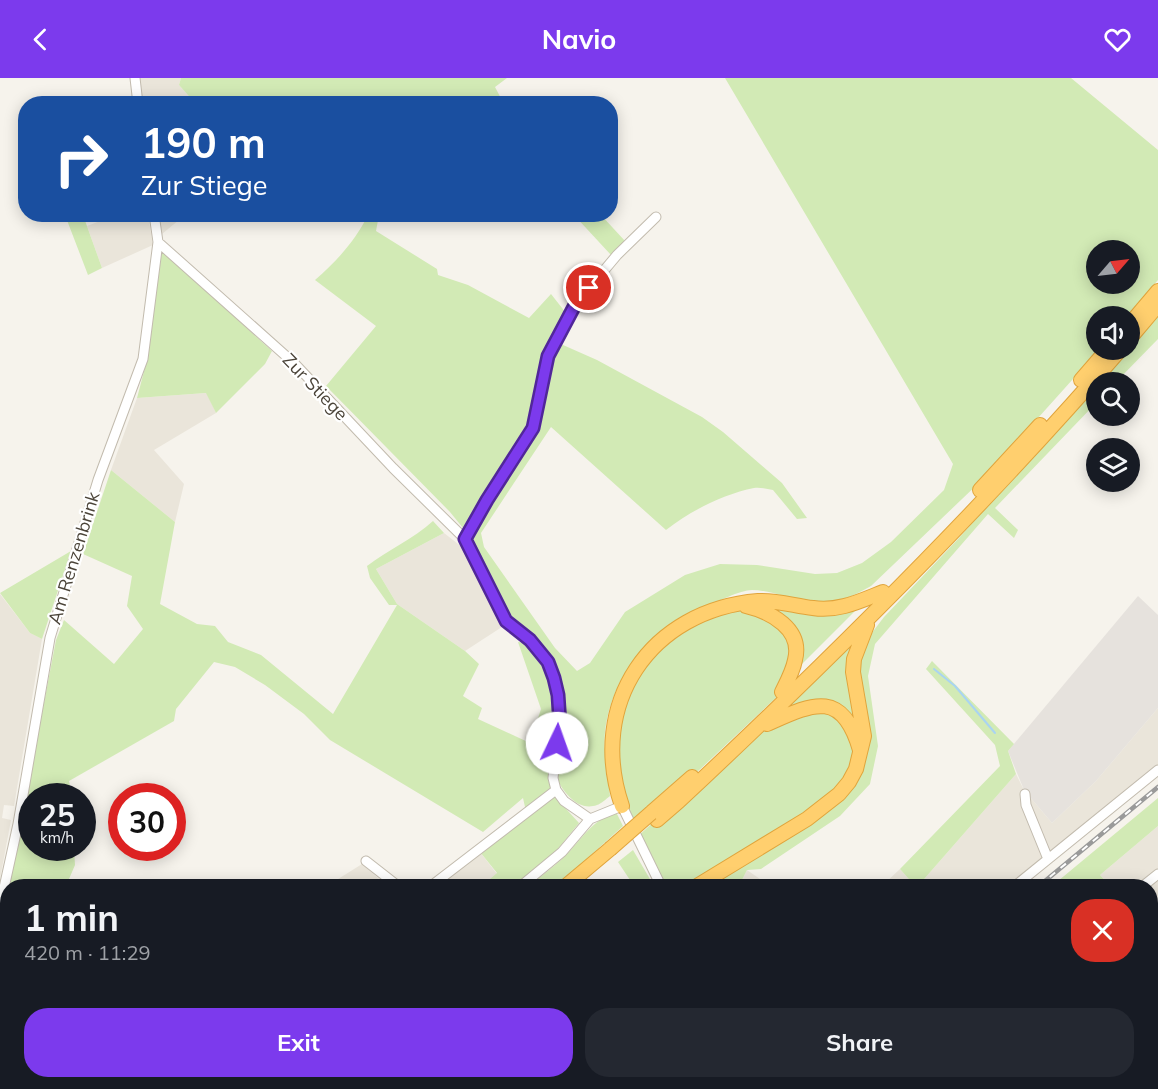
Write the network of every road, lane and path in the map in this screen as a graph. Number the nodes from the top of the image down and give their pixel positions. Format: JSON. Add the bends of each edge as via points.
{"nodes":[{"id":1,"x":135,"y":78,"type":"edge"},
{"id":2,"x":137,"y":96,"type":"edge"},
{"id":3,"x":656,"y":217,"type":"dead end"},
{"id":4,"x":155,"y":222,"type":"edge"},
{"id":5,"x":158,"y":242,"type":"junction"},
{"id":6,"x":1158,"y":291,"type":"edge"},
{"id":7,"x":1158,"y":305,"type":"edge"},
{"id":8,"x":1140,"y":312,"type":"edge"},
{"id":9,"x":1140,"y":326,"type":"edge"},
{"id":10,"x":1098,"y":360,"type":"edge"},
{"id":11,"x":1111,"y":360,"type":"edge"},
{"id":12,"x":465,"y":539,"type":"junction"},
{"id":13,"x":883,"y":592,"type":"junction"},
{"id":14,"x":741,"y":604,"type":"junction"},
{"id":15,"x":870,"y":618,"type":"junction"},
{"id":16,"x":782,"y":692,"type":"junction"},
{"id":17,"x":758,"y":727,"type":"junction"},
{"id":18,"x":861,"y":752,"type":"junction"},
{"id":19,"x":1158,"y":770,"type":"edge"},
{"id":20,"x":556,"y":790,"type":"junction"},
{"id":21,"x":1025,"y":794,"type":"dead end"},
{"id":22,"x":622,"y":806,"type":"junction"},
{"id":23,"x":654,"y":816,"type":"junction"},
{"id":24,"x":590,"y":819,"type":"junction"},
{"id":25,"x":613,"y":852,"type":"junction"},
{"id":26,"x":1048,"y":859,"type":"junction"},
{"id":27,"x":366,"y":861,"type":"dead end"},
{"id":28,"x":6,"y":879,"type":"edge"},
{"id":29,"x":389,"y":879,"type":"edge"},
{"id":30,"x":440,"y":879,"type":"edge"},
{"id":31,"x":529,"y":879,"type":"edge"},
{"id":32,"x":576,"y":879,"type":"edge"},
{"id":33,"x":587,"y":879,"type":"edge"},
{"id":34,"x":658,"y":879,"type":"edge"},
{"id":35,"x":708,"y":879,"type":"edge"},
{"id":36,"x":1023,"y":879,"type":"edge"}],
"edges":[{"from":1,"to":2,"type":"street"},
{"from":3,"to":12,"type":"street","via":[[575,305],[548,356],[533,428]]},
{"from":4,"to":5,"type":"street","name":"Am Renzenbrink"},
{"from":5,"to":12,"type":"street","name":"Zur Stiege","via":[[295,364]]},
{"from":5,"to":28,"type":"street","name":"Am Renzenbrink","via":[[143,359],[98,480],[50,638]]},
{"from":6,"to":8,"type":"highway"},
{"from":7,"to":9,"type":"highway"},
{"from":10,"to":13,"type":"highway"},
{"from":11,"to":15,"type":"highway"},
{"from":12,"to":20,"type":"street","name":"Zur Stiege","via":[[506,621],[530,640],[548,662],[554,678],[560,725],[553,778]]},
{"from":13,"to":14,"type":"highway","via":[[829,609],[759,601]]},
{"from":13,"to":16,"type":"highway"},
{"from":14,"to":16,"type":"highway","via":[[773,615],[792,634],[796,660]]},
{"from":14,"to":22,"type":"highway","via":[[714,610],[678,628],[649,652],[627,683],[611,742],[611,762]]},
{"from":15,"to":17,"type":"highway"},
{"from":15,"to":18,"type":"highway","via":[[854,658],[853,672],[864,736]]},
{"from":16,"to":23,"type":"highway"},
{"from":17,"to":18,"type":"highway","via":[[823,705],[844,716]]},
{"from":17,"to":23,"type":"highway"},
{"from":18,"to":35,"type":"highway","via":[[849,782],[826,805]]},
{"from":19,"to":26,"type":"street"},
{"from":20,"to":24,"type":"street","via":[[564,801]]},
{"from":20,"to":30,"type":"street"},
{"from":21,"to":26,"type":"street"},
{"from":22,"to":24,"type":"street"},
{"from":22,"to":34,"type":"street"},
{"from":23,"to":25,"type":"highway"},
{"from":24,"to":31,"type":"street","via":[[562,852]]},
{"from":25,"to":32,"type":"highway"},
{"from":25,"to":33,"type":"highway"},
{"from":26,"to":36,"type":"street"},
{"from":27,"to":29,"type":"street"}]}
